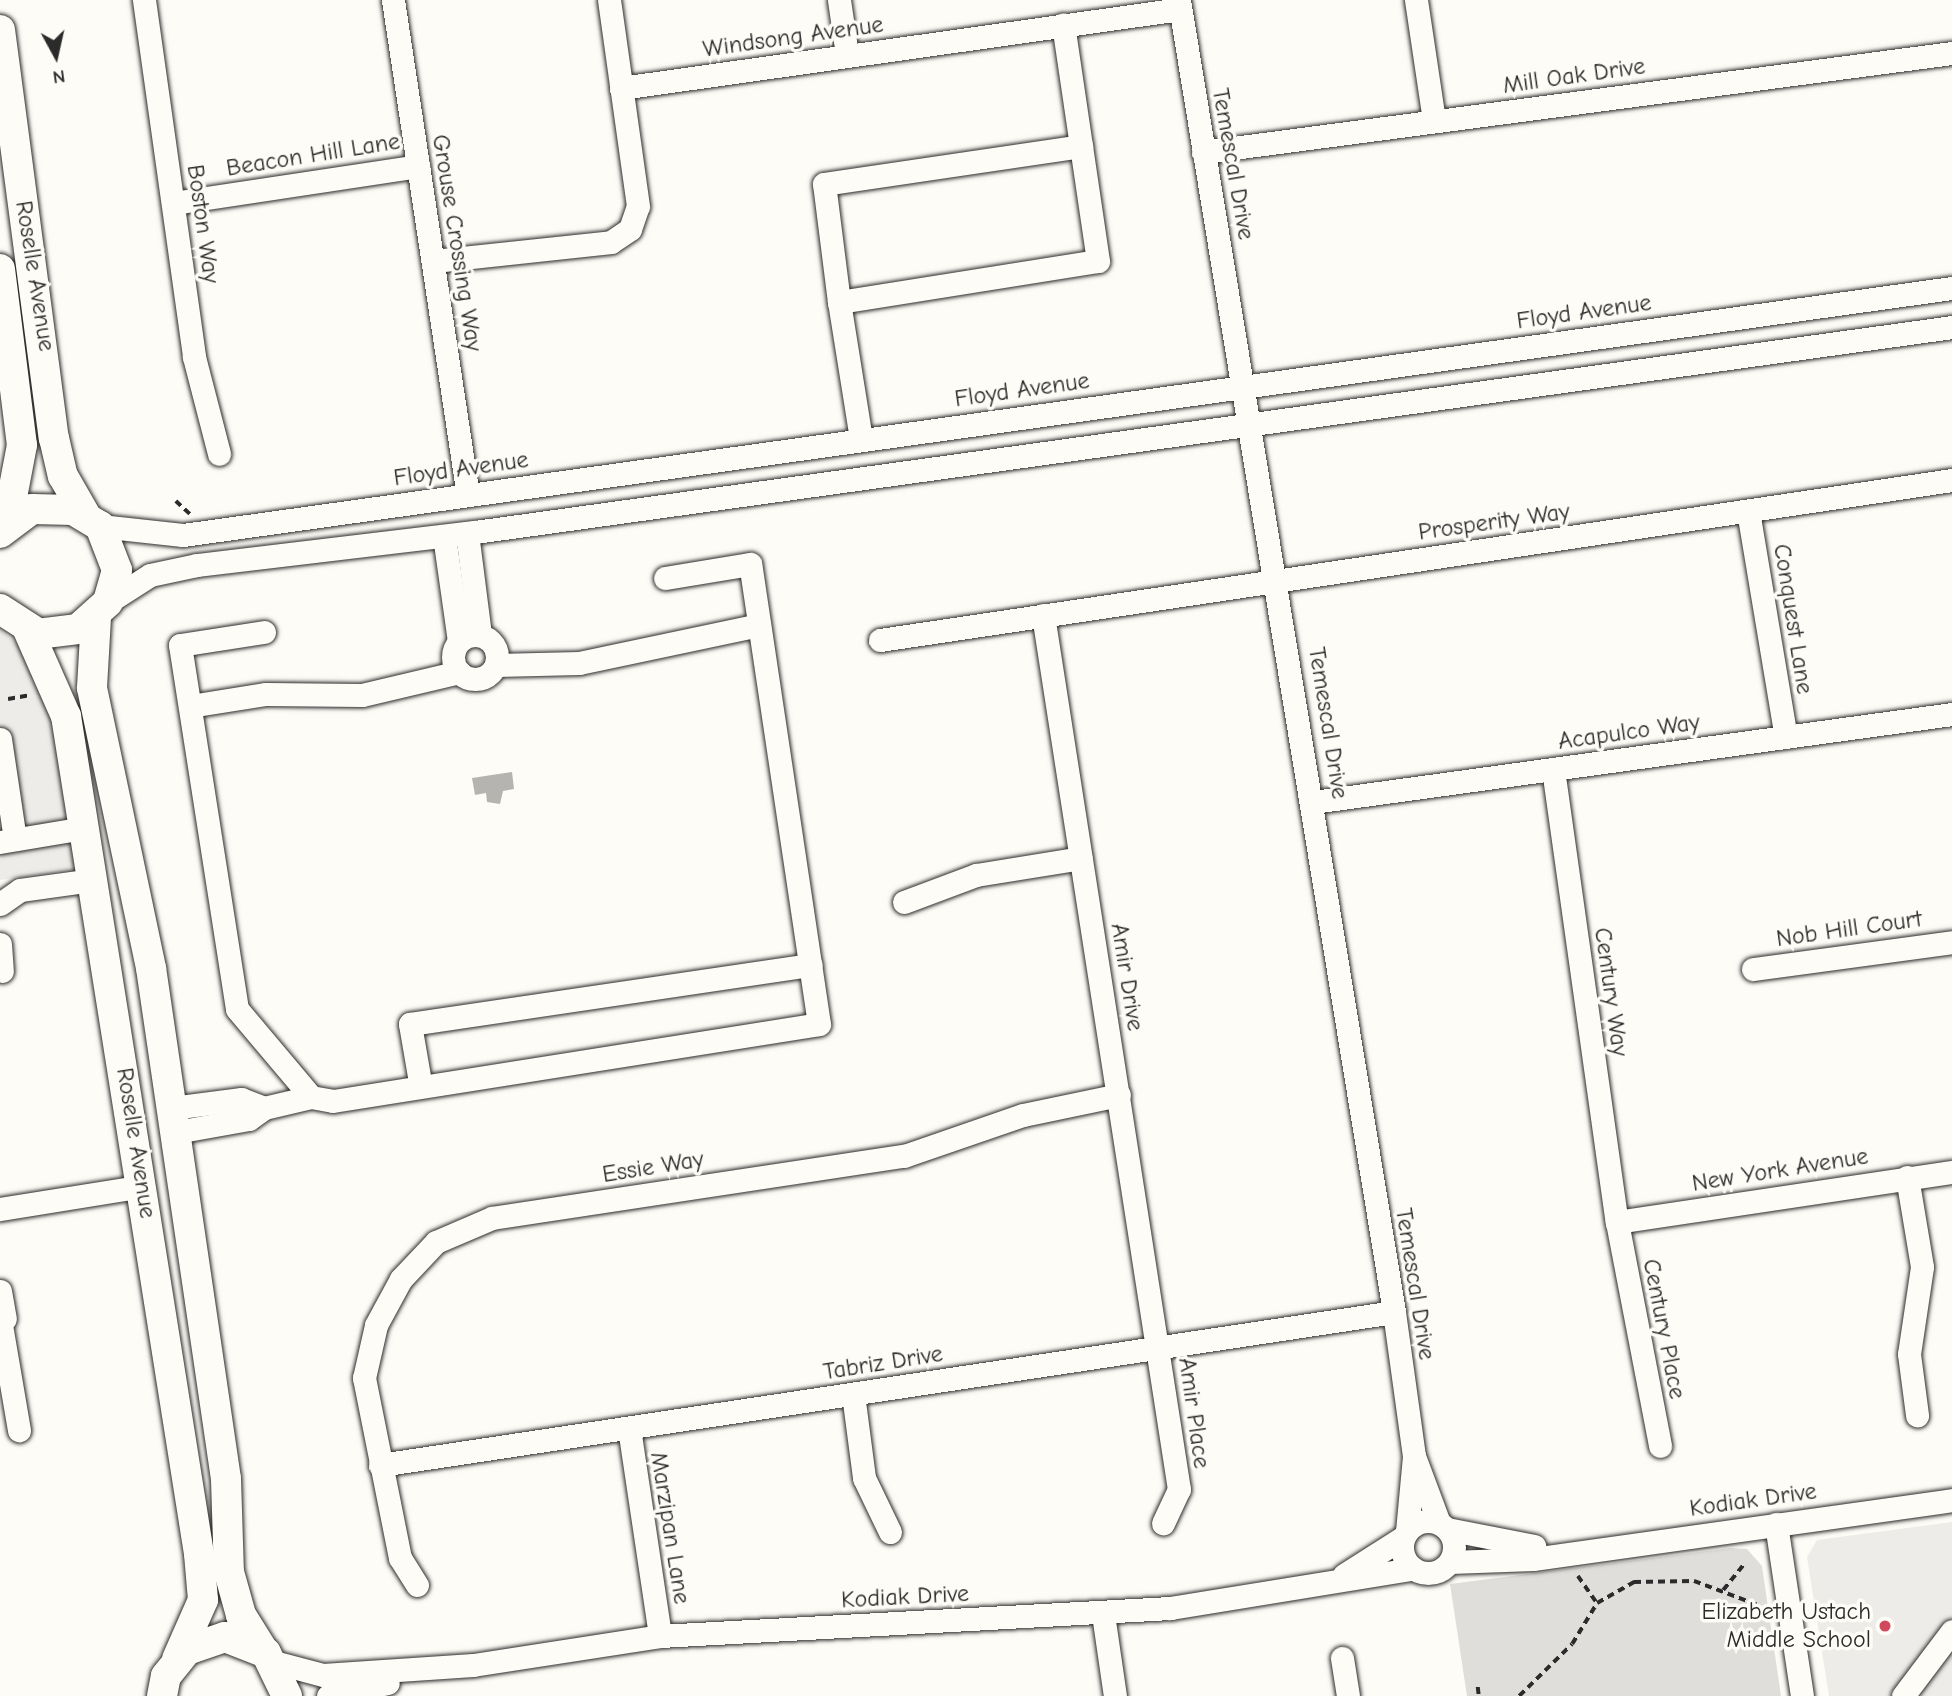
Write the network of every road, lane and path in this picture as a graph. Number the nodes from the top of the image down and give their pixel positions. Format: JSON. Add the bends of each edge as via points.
{"nodes":[{"id":1,"x":144,"y":0,"type":"edge"},
{"id":2,"x":393,"y":0,"type":"edge"},
{"id":3,"x":609,"y":0,"type":"edge"},
{"id":4,"x":839,"y":0,"type":"edge"},
{"id":5,"x":1416,"y":0,"type":"edge"},
{"id":6,"x":1180,"y":4,"type":"edge"},
{"id":7,"x":1063,"y":25,"type":"junction"},
{"id":8,"x":0,"y":30,"type":"edge"},
{"id":9,"x":1952,"y":53,"type":"edge"},
{"id":10,"x":846,"y":55,"type":"junction"},
{"id":11,"x":621,"y":88,"type":"junction"},
{"id":12,"x":4,"y":94,"type":"edge"},
{"id":13,"x":1434,"y":121,"type":"junction"},
{"id":14,"x":1081,"y":146,"type":"junction"},
{"id":15,"x":1203,"y":152,"type":"junction"},
{"id":16,"x":418,"y":166,"type":"junction"},
{"id":17,"x":174,"y":203,"type":"junction"},
{"id":18,"x":434,"y":261,"type":"junction"},
{"id":19,"x":0,"y":270,"type":"edge"},
{"id":20,"x":1952,"y":288,"type":"edge"},
{"id":21,"x":839,"y":302,"type":"junction"},
{"id":22,"x":1952,"y":327,"type":"edge"},
{"id":23,"x":1246,"y":385,"type":"junction"},
{"id":24,"x":1253,"y":423,"type":"junction"},
{"id":25,"x":861,"y":439,"type":"junction"},
{"id":26,"x":219,"y":453,"type":"dead end"},
{"id":27,"x":1952,"y":480,"type":"edge"},
{"id":28,"x":468,"y":494,"type":"junction"},
{"id":29,"x":1748,"y":510,"type":"junction"},
{"id":30,"x":93,"y":521,"type":"junction"},
{"id":31,"x":4,"y":528,"type":"edge"},
{"id":32,"x":467,"y":533,"type":"junction"},
{"id":33,"x":444,"y":536,"type":"junction"},
{"id":34,"x":665,"y":578,"type":"dead end"},
{"id":35,"x":1279,"y":580,"type":"junction"},
{"id":36,"x":102,"y":610,"type":"junction"},
{"id":37,"x":1043,"y":615,"type":"junction"},
{"id":38,"x":9,"y":618,"type":"edge"},
{"id":39,"x":759,"y":625,"type":"junction"},
{"id":40,"x":264,"y":632,"type":"dead end"},
{"id":41,"x":470,"y":638,"type":"junction"},
{"id":42,"x":880,"y":640,"type":"dead end"},
{"id":43,"x":496,"y":666,"type":"junction"},
{"id":44,"x":459,"y":672,"type":"junction"},
{"id":45,"x":40,"y":694,"type":"dead end"},
{"id":46,"x":8,"y":699,"type":"dead end"},
{"id":47,"x":190,"y":706,"type":"junction"},
{"id":48,"x":1952,"y":714,"type":"edge"},
{"id":49,"x":1786,"y":737,"type":"junction"},
{"id":50,"x":0,"y":739,"type":"edge"},
{"id":51,"x":1553,"y":769,"type":"junction"},
{"id":52,"x":1313,"y":803,"type":"junction"},
{"id":53,"x":85,"y":828,"type":"junction"},
{"id":54,"x":8,"y":841,"type":"edge"},
{"id":55,"x":1081,"y":858,"type":"junction"},
{"id":56,"x":93,"y":880,"type":"junction"},
{"id":57,"x":904,"y":902,"type":"dead end"},
{"id":58,"x":0,"y":904,"type":"edge"},
{"id":59,"x":1952,"y":942,"type":"edge"},
{"id":60,"x":0,"y":944,"type":"edge"},
{"id":61,"x":811,"y":965,"type":"junction"},
{"id":62,"x":1753,"y":969,"type":"dead end"},
{"id":63,"x":2,"y":971,"type":"dead end"},
{"id":64,"x":420,"y":1082,"type":"junction"},
{"id":65,"x":1119,"y":1095,"type":"junction"},
{"id":66,"x":311,"y":1097,"type":"junction"},
{"id":67,"x":174,"y":1120,"type":"junction"},
{"id":68,"x":1952,"y":1172,"type":"edge"},
{"id":69,"x":1908,"y":1177,"type":"junction"},
{"id":70,"x":143,"y":1186,"type":"junction"},
{"id":71,"x":0,"y":1209,"type":"edge"},
{"id":72,"x":1617,"y":1222,"type":"junction"},
{"id":73,"x":0,"y":1291,"type":"edge"},
{"id":74,"x":1394,"y":1312,"type":"junction"},
{"id":75,"x":2,"y":1319,"type":"edge"},
{"id":76,"x":1158,"y":1348,"type":"junction"},
{"id":77,"x":853,"y":1394,"type":"junction"},
{"id":78,"x":1917,"y":1415,"type":"dead end"},
{"id":79,"x":629,"y":1427,"type":"junction"},
{"id":80,"x":19,"y":1430,"type":"dead end"},
{"id":81,"x":1660,"y":1446,"type":"dead end"},
{"id":82,"x":1413,"y":1456,"type":"junction"},
{"id":83,"x":380,"y":1465,"type":"junction"},
{"id":84,"x":1952,"y":1500,"type":"edge"},
{"id":85,"x":1163,"y":1524,"type":"dead end"},
{"id":86,"x":1776,"y":1524,"type":"junction"},
{"id":87,"x":1443,"y":1526,"type":"junction"},
{"id":88,"x":890,"y":1532,"type":"dead end"},
{"id":89,"x":1405,"y":1534,"type":"junction"},
{"id":90,"x":1561,"y":1552,"type":"junction"},
{"id":91,"x":1450,"y":1562,"type":"junction"},
{"id":92,"x":1745,"y":1563,"type":"dead end"},
{"id":93,"x":1412,"y":1569,"type":"junction"},
{"id":94,"x":1577,"y":1576,"type":"dead end"},
{"id":95,"x":1339,"y":1579,"type":"junction"},
{"id":96,"x":417,"y":1585,"type":"dead end"},
{"id":97,"x":1723,"y":1590,"type":"junction"},
{"id":98,"x":1597,"y":1603,"type":"junction"},
{"id":99,"x":1758,"y":1605,"type":"dead end"},
{"id":100,"x":1103,"y":1614,"type":"junction"},
{"id":101,"x":1952,"y":1631,"type":"edge"},
{"id":102,"x":660,"y":1636,"type":"junction"},
{"id":103,"x":268,"y":1656,"type":"junction"},
{"id":104,"x":1342,"y":1658,"type":"dead end"},
{"id":105,"x":473,"y":1665,"type":"junction"},
{"id":106,"x":163,"y":1684,"type":"edge"},
{"id":107,"x":1478,"y":1687,"type":"dead end"},
{"id":108,"x":287,"y":1696,"type":"edge"},
{"id":109,"x":328,"y":1696,"type":"edge"},
{"id":110,"x":1115,"y":1696,"type":"edge"},
{"id":111,"x":1348,"y":1696,"type":"edge"},
{"id":112,"x":1479,"y":1696,"type":"edge"},
{"id":113,"x":1519,"y":1696,"type":"edge"},
{"id":114,"x":1802,"y":1696,"type":"edge"},
{"id":115,"x":1903,"y":1696,"type":"edge"}],
"edges":[{"from":1,"to":17,"type":"street","name":"Boston Way"},
{"from":2,"to":16,"type":"street","name":"Grouse Crossing Way"},
{"from":3,"to":11,"type":"street"},
{"from":4,"to":10,"type":"street"},
{"from":5,"to":13,"type":"street"},
{"from":6,"to":7,"type":"street","name":"Windsong Avenue"},
{"from":6,"to":15,"type":"street","name":"Temescal Drive"},
{"from":7,"to":10,"type":"street","name":"Windsong Avenue"},
{"from":7,"to":14,"type":"street"},
{"from":8,"to":12,"type":"main road","name":"Roselle Avenue"},
{"from":9,"to":13,"type":"street","name":"Mill Oak Drive"},
{"from":10,"to":11,"type":"street","name":"Windsong Avenue"},
{"from":11,"to":18,"type":"street","via":[[638,206],[630,229],[611,242]]},
{"from":12,"to":30,"type":"main road","name":"Roselle Avenue","via":[[59,463]]},
{"from":13,"to":15,"type":"street","name":"Mill Oak Drive"},
{"from":14,"to":21,"type":"street","via":[[1098,261]]},
{"from":14,"to":21,"type":"street","via":[[824,184]]},
{"from":15,"to":23,"type":"street","name":"Temescal Drive"},
{"from":16,"to":17,"type":"street","name":"Beacon Hill Lane"},
{"from":16,"to":18,"type":"street","name":"Grouse Crossing Way"},
{"from":17,"to":26,"type":"street","name":"Boston Way","via":[[194,357]]},
{"from":18,"to":28,"type":"street","name":"Grouse Crossing Way"},
{"from":19,"to":31,"type":"main road","name":"Roselle Avenue","via":[[22,445]]},
{"from":20,"to":23,"type":"street","name":"Floyd Avenue"},
{"from":21,"to":25,"type":"street"},
{"from":22,"to":24,"type":"street"},
{"from":23,"to":24,"type":"street","name":"Temescal Drive"},
{"from":23,"to":25,"type":"street","name":"Floyd Avenue"},
{"from":24,"to":32,"type":"street"},
{"from":24,"to":35,"type":"street","name":"Temescal Drive"},
{"from":25,"to":28,"type":"street","name":"Floyd Avenue"},
{"from":27,"to":29,"type":"street","name":"Prosperity Way"},
{"from":28,"to":30,"type":"street","name":"Floyd Avenue","via":[[183,535]]},
{"from":29,"to":35,"type":"street","name":"Prosperity Way"},
{"from":29,"to":49,"type":"street","name":"Conquest Lane"},
{"from":30,"to":31,"type":"main road","via":[[46,506]]},
{"from":30,"to":36,"type":"main road","name":"Roselle Avenue","via":[[116,559]]},
{"from":32,"to":33,"type":"street"},
{"from":32,"to":41,"type":"street"},
{"from":33,"to":36,"type":"street","via":[[161,571]]},
{"from":33,"to":41,"type":"street"},
{"from":34,"to":39,"type":"street","via":[[750,564]]},
{"from":35,"to":37,"type":"street","name":"Prosperity Way"},
{"from":35,"to":52,"type":"street","name":"Temescal Drive"},
{"from":36,"to":38,"type":"main road","via":[[65,634]]},
{"from":36,"to":67,"type":"main road","name":"Roselle Avenue","via":[[92,688],[150,968]]},
{"from":37,"to":42,"type":"street","name":"Prosperity Way"},
{"from":37,"to":55,"type":"street","name":"Amir Drive"},
{"from":38,"to":53,"type":"main road","name":"Roselle Avenue","via":[[63,703]]},
{"from":39,"to":43,"type":"street","via":[[579,663]]},
{"from":39,"to":61,"type":"street"},
{"from":40,"to":47,"type":"street","via":[[180,645]]},
{"from":41,"to":43,"type":"street","via":[[496,648]]},
{"from":41,"to":44,"type":"street","via":[[453,657]]},
{"from":43,"to":44,"type":"street","via":[[484,678]]},
{"from":44,"to":47,"type":"street","via":[[362,695],[266,694]]},
{"from":45,"to":46,"type":"path"},
{"from":47,"to":66,"type":"street","via":[[237,1009]]},
{"from":48,"to":49,"type":"street","name":"Acapulco Way"},
{"from":49,"to":51,"type":"street","name":"Acapulco Way"},
{"from":50,"to":54,"type":"street"},
{"from":51,"to":52,"type":"street","name":"Acapulco Way"},
{"from":51,"to":72,"type":"street","name":"Century Way"},
{"from":52,"to":74,"type":"street","name":"Temescal Drive"},
{"from":53,"to":54,"type":"street"},
{"from":53,"to":56,"type":"main road","name":"Roselle Avenue"},
{"from":55,"to":57,"type":"street","via":[[975,875]]},
{"from":55,"to":65,"type":"street","name":"Amir Drive"},
{"from":56,"to":58,"type":"street","via":[[20,890]]},
{"from":56,"to":70,"type":"main road","name":"Roselle Avenue"},
{"from":59,"to":62,"type":"street","name":"Nob Hill Court"},
{"from":60,"to":63,"type":"street"},
{"from":61,"to":64,"type":"street","via":[[819,1024]]},
{"from":61,"to":64,"type":"street","via":[[410,1024]]},
{"from":64,"to":66,"type":"street","via":[[333,1101]]},
{"from":65,"to":76,"type":"street","name":"Amir Drive"},
{"from":65,"to":83,"type":"street","name":"Essie Way","via":[[1023,1115],[904,1156],[492,1218],[436,1242],[401,1279],[376,1325],[364,1378]]},
{"from":66,"to":67,"type":"street","via":[[264,1108],[248,1119]]},
{"from":67,"to":103,"type":"main road","name":"Roselle Avenue","via":[[226,1479],[232,1592]]},
{"from":68,"to":69,"type":"street","name":"New York Avenue"},
{"from":69,"to":72,"type":"street","name":"New York Avenue"},
{"from":69,"to":78,"type":"street","via":[[1922,1267],[1909,1354]]},
{"from":70,"to":71,"type":"street"},
{"from":70,"to":106,"type":"main road","name":"Roselle Avenue","via":[[203,1581],[198,1617]]},
{"from":72,"to":81,"type":"street","name":"Century Place"},
{"from":73,"to":75,"type":"street"},
{"from":74,"to":76,"type":"street","name":"Tabriz Drive"},
{"from":74,"to":82,"type":"street","name":"Temescal Drive"},
{"from":75,"to":80,"type":"street"},
{"from":76,"to":77,"type":"street","name":"Tabriz Drive"},
{"from":76,"to":85,"type":"street","name":"Amir Place","via":[[1179,1489]]},
{"from":77,"to":79,"type":"street","name":"Tabriz Drive"},
{"from":77,"to":88,"type":"street","via":[[863,1478]]},
{"from":79,"to":83,"type":"street","name":"Tabriz Drive"},
{"from":79,"to":102,"type":"street","name":"Marzipan Lane"},
{"from":82,"to":87,"type":"street","name":"Temescal Drive"},
{"from":82,"to":89,"type":"street","name":"Temescal Drive"},
{"from":83,"to":96,"type":"street","name":"Essie Way","via":[[400,1559]]},
{"from":84,"to":86,"type":"street","name":"Kodiak Drive"},
{"from":86,"to":90,"type":"street","name":"Kodiak Drive"},
{"from":86,"to":114,"type":"street"},
{"from":87,"to":89,"type":"street","via":[[1422,1521]]},
{"from":87,"to":90,"type":"street","name":"Kodiak Drive"},
{"from":87,"to":91,"type":"street","via":[[1454,1545]]},
{"from":89,"to":93,"type":"street","via":[[1402,1555]]},
{"from":89,"to":95,"type":"street","name":"Kodiak Drive"},
{"from":90,"to":91,"type":"street","name":"Kodiak Drive"},
{"from":91,"to":93,"type":"street","via":[[1437,1573]]},
{"from":92,"to":97,"type":"path"},
{"from":93,"to":95,"type":"street","name":"Kodiak Drive"},
{"from":94,"to":98,"type":"path"},
{"from":95,"to":100,"type":"street","name":"Kodiak Drive"},
{"from":97,"to":98,"type":"path","via":[[1653,1577]]},
{"from":97,"to":99,"type":"path"},
{"from":98,"to":113,"type":"path","via":[[1577,1638]]},
{"from":100,"to":102,"type":"street","name":"Kodiak Drive"},
{"from":100,"to":110,"type":"street"},
{"from":101,"to":115,"type":"street"},
{"from":102,"to":105,"type":"street","name":"Kodiak Drive"},
{"from":103,"to":105,"type":"street","name":"Kodiak Drive","via":[[323,1675]]},
{"from":103,"to":106,"type":"main road","via":[[217,1638]]},
{"from":103,"to":108,"type":"main road","name":"Roselle Avenue"},
{"from":104,"to":111,"type":"street"},
{"from":105,"to":109,"type":"street","name":"Kodiak Drive"},
{"from":107,"to":112,"type":"path"}]}
